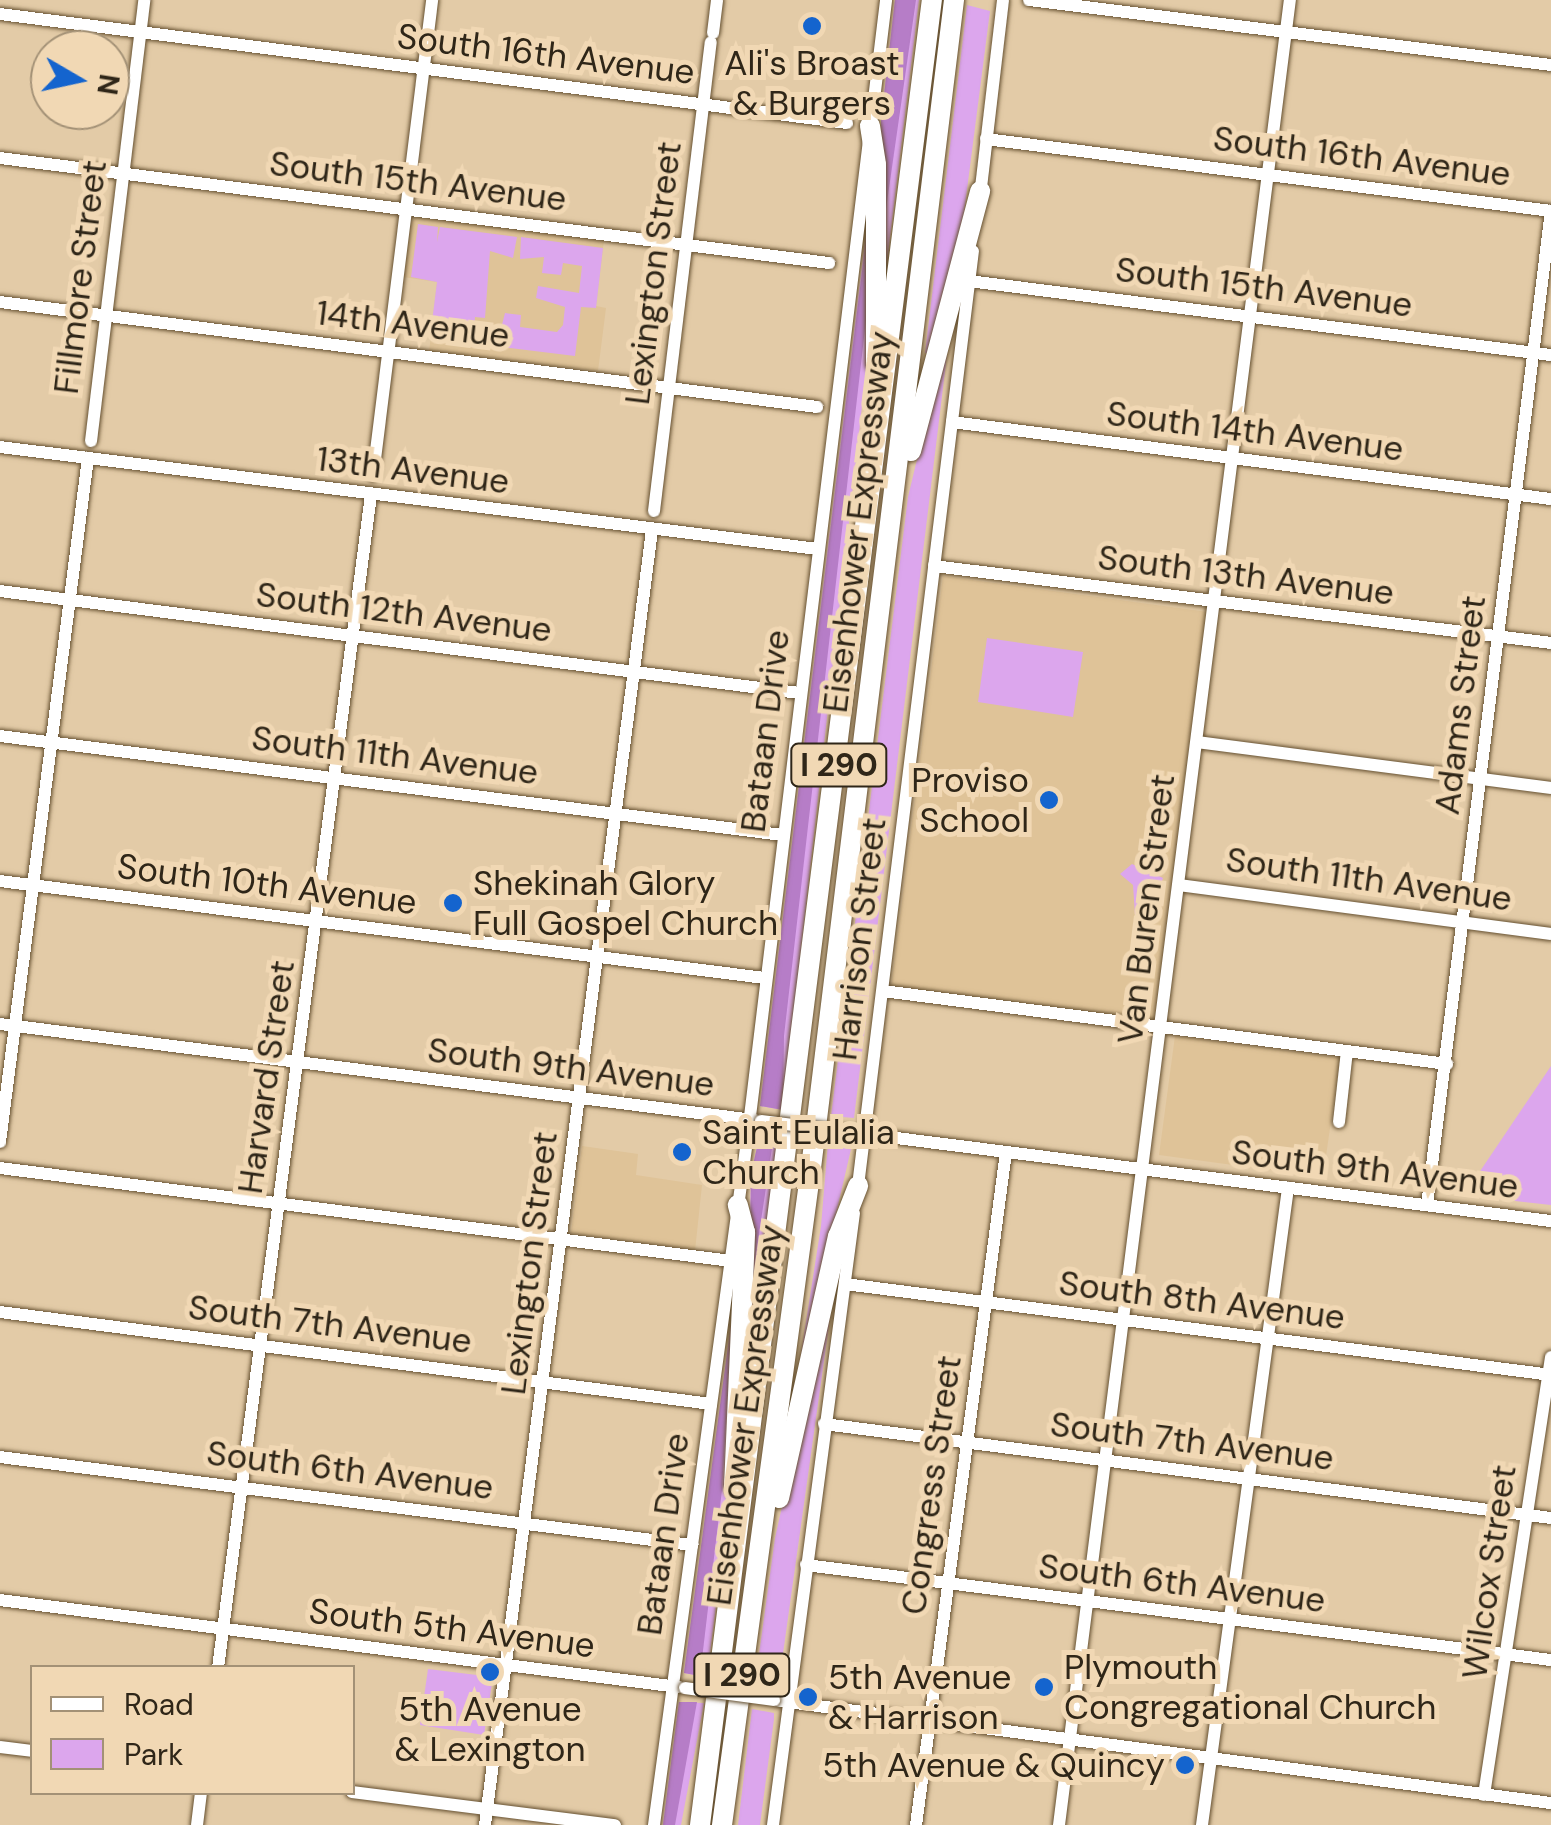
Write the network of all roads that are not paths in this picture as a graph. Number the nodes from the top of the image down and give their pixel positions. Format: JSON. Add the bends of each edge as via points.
{"nodes":[{"id":1,"x":144,"y":0,"type":"edge"},
{"id":2,"x":432,"y":0,"type":"edge"},
{"id":3,"x":717,"y":0,"type":"edge"},
{"id":4,"x":886,"y":0,"type":"edge"},
{"id":5,"x":932,"y":0,"type":"edge"},
{"id":6,"x":954,"y":0,"type":"edge"},
{"id":7,"x":1003,"y":0,"type":"edge"},
{"id":8,"x":1029,"y":0,"type":"edge"},
{"id":9,"x":1290,"y":0,"type":"edge"},
{"id":10,"x":0,"y":14,"type":"edge"},
{"id":11,"x":140,"y":32,"type":"junction"},
{"id":12,"x":1286,"y":33,"type":"junction"},
{"id":13,"x":1551,"y":66,"type":"edge"},
{"id":14,"x":423,"y":68,"type":"junction"},
{"id":15,"x":704,"y":104,"type":"junction"},
{"id":16,"x":847,"y":122,"type":"dead end"},
{"id":17,"x":870,"y":126,"type":"junction"},
{"id":18,"x":986,"y":139,"type":"junction"},
{"id":19,"x":0,"y":158,"type":"edge"},
{"id":20,"x":123,"y":173,"type":"junction"},
{"id":21,"x":1270,"y":174,"type":"junction"},
{"id":22,"x":980,"y":191,"type":"junction"},
{"id":23,"x":406,"y":210,"type":"junction"},
{"id":24,"x":1551,"y":211,"type":"edge"},
{"id":25,"x":687,"y":244,"type":"junction"},
{"id":26,"x":829,"y":263,"type":"dead end"},
{"id":27,"x":969,"y":281,"type":"junction"},
{"id":28,"x":0,"y":302,"type":"edge"},
{"id":29,"x":106,"y":316,"type":"junction"},
{"id":30,"x":1252,"y":316,"type":"junction"},
{"id":31,"x":389,"y":351,"type":"junction"},
{"id":32,"x":1533,"y":353,"type":"junction"},
{"id":33,"x":1551,"y":355,"type":"edge"},
{"id":34,"x":669,"y":387,"type":"junction"},
{"id":35,"x":883,"y":400,"type":"junction"},
{"id":36,"x":818,"y":407,"type":"dead end"},
{"id":37,"x":952,"y":422,"type":"junction"},
{"id":38,"x":90,"y":442,"type":"dead end"},
{"id":39,"x":0,"y":447,"type":"edge"},
{"id":40,"x":88,"y":458,"type":"junction"},
{"id":41,"x":1233,"y":459,"type":"junction"},
{"id":42,"x":373,"y":474,"type":"dead end"},
{"id":43,"x":1516,"y":494,"type":"junction"},
{"id":44,"x":371,"y":495,"type":"junction"},
{"id":45,"x":894,"y":495,"type":"junction"},
{"id":46,"x":1551,"y":498,"type":"edge"},
{"id":47,"x":654,"y":511,"type":"dead end"},
{"id":48,"x":652,"y":530,"type":"junction"},
{"id":49,"x":818,"y":549,"type":"junction"},
{"id":50,"x":934,"y":566,"type":"junction"},
{"id":51,"x":0,"y":591,"type":"edge"},
{"id":52,"x":70,"y":600,"type":"junction"},
{"id":53,"x":1215,"y":602,"type":"junction"},
{"id":54,"x":353,"y":636,"type":"junction"},
{"id":55,"x":1498,"y":636,"type":"junction"},
{"id":56,"x":1551,"y":644,"type":"edge"},
{"id":57,"x":633,"y":672,"type":"junction"},
{"id":58,"x":800,"y":693,"type":"junction"},
{"id":59,"x":0,"y":736,"type":"edge"},
{"id":60,"x":51,"y":742,"type":"junction"},
{"id":61,"x":1197,"y":742,"type":"junction"},
{"id":62,"x":336,"y":778,"type":"junction"},
{"id":63,"x":1482,"y":778,"type":"junction"},
{"id":64,"x":1551,"y":788,"type":"edge"},
{"id":65,"x":616,"y":814,"type":"junction"},
{"id":66,"x":783,"y":835,"type":"junction"},
{"id":67,"x":0,"y":881,"type":"edge"},
{"id":68,"x":1179,"y":884,"type":"junction"},
{"id":69,"x":33,"y":885,"type":"junction"},
{"id":70,"x":318,"y":921,"type":"junction"},
{"id":71,"x":1463,"y":922,"type":"junction"},
{"id":72,"x":1551,"y":934,"type":"edge"},
{"id":73,"x":598,"y":956,"type":"junction"},
{"id":74,"x":765,"y":978,"type":"junction"},
{"id":75,"x":883,"y":991,"type":"junction"},
{"id":76,"x":0,"y":1024,"type":"edge"},
{"id":77,"x":15,"y":1026,"type":"junction"},
{"id":78,"x":1161,"y":1027,"type":"junction"},
{"id":79,"x":1347,"y":1051,"type":"junction"},
{"id":80,"x":299,"y":1063,"type":"junction"},
{"id":81,"x":1446,"y":1064,"type":"junction"},
{"id":82,"x":581,"y":1099,"type":"junction"},
{"id":83,"x":755,"y":1120,"type":"junction"},
{"id":84,"x":1339,"y":1122,"type":"dead end"},
{"id":85,"x":866,"y":1134,"type":"junction"},
{"id":86,"x":0,"y":1142,"type":"edge"},
{"id":87,"x":1006,"y":1152,"type":"junction"},
{"id":88,"x":0,"y":1168,"type":"edge"},
{"id":89,"x":1143,"y":1170,"type":"junction"},
{"id":90,"x":858,"y":1186,"type":"junction"},
{"id":91,"x":1288,"y":1188,"type":"junction"},
{"id":92,"x":280,"y":1204,"type":"junction"},
{"id":93,"x":738,"y":1205,"type":"junction"},
{"id":94,"x":1427,"y":1206,"type":"junction"},
{"id":95,"x":1551,"y":1221,"type":"edge"},
{"id":96,"x":562,"y":1240,"type":"junction"},
{"id":97,"x":731,"y":1262,"type":"junction"},
{"id":98,"x":844,"y":1284,"type":"junction"},
{"id":99,"x":986,"y":1302,"type":"junction"},
{"id":100,"x":0,"y":1312,"type":"edge"},
{"id":101,"x":1124,"y":1320,"type":"junction"},
{"id":102,"x":1268,"y":1338,"type":"junction"},
{"id":103,"x":261,"y":1344,"type":"junction"},
{"id":104,"x":1551,"y":1357,"type":"edge"},
{"id":105,"x":1550,"y":1375,"type":"edge"},
{"id":106,"x":544,"y":1382,"type":"junction"},
{"id":107,"x":711,"y":1404,"type":"junction"},
{"id":108,"x":824,"y":1424,"type":"junction"},
{"id":109,"x":967,"y":1442,"type":"junction"},
{"id":110,"x":0,"y":1456,"type":"edge"},
{"id":111,"x":1106,"y":1460,"type":"junction"},
{"id":112,"x":1249,"y":1479,"type":"junction"},
{"id":113,"x":242,"y":1486,"type":"junction"},
{"id":114,"x":1527,"y":1514,"type":"junction"},
{"id":115,"x":1551,"y":1518,"type":"edge"},
{"id":116,"x":525,"y":1523,"type":"junction"},
{"id":117,"x":740,"y":1530,"type":"junction"},
{"id":118,"x":692,"y":1545,"type":"junction"},
{"id":119,"x":760,"y":1546,"type":"junction"},
{"id":120,"x":806,"y":1565,"type":"junction"},
{"id":121,"x":948,"y":1583,"type":"junction"},
{"id":122,"x":0,"y":1600,"type":"edge"},
{"id":123,"x":1088,"y":1601,"type":"junction"},
{"id":124,"x":1230,"y":1619,"type":"junction"},
{"id":125,"x":223,"y":1628,"type":"junction"},
{"id":126,"x":1510,"y":1655,"type":"junction"},
{"id":127,"x":1551,"y":1660,"type":"edge"},
{"id":128,"x":506,"y":1664,"type":"junction"},
{"id":129,"x":218,"y":1665,"type":"edge"},
{"id":130,"x":679,"y":1688,"type":"junction"},
{"id":131,"x":789,"y":1702,"type":"junction"},
{"id":132,"x":930,"y":1721,"type":"junction"},
{"id":133,"x":1070,"y":1740,"type":"junction"},
{"id":134,"x":0,"y":1747,"type":"edge"},
{"id":135,"x":30,"y":1751,"type":"edge"},
{"id":136,"x":1211,"y":1759,"type":"junction"},
{"id":137,"x":709,"y":1762,"type":"junction"},
{"id":138,"x":355,"y":1792,"type":"edge"},
{"id":139,"x":201,"y":1795,"type":"edge"},
{"id":140,"x":1484,"y":1795,"type":"junction"},
{"id":141,"x":1551,"y":1803,"type":"edge"},
{"id":142,"x":488,"y":1809,"type":"junction"},
{"id":143,"x":725,"y":1818,"type":"edge"},
{"id":144,"x":196,"y":1825,"type":"edge"},
{"id":145,"x":486,"y":1825,"type":"edge"},
{"id":146,"x":614,"y":1825,"type":"edge"},
{"id":147,"x":654,"y":1825,"type":"edge"},
{"id":148,"x":686,"y":1825,"type":"edge"},
{"id":149,"x":700,"y":1825,"type":"edge"},
{"id":150,"x":773,"y":1825,"type":"edge"},
{"id":151,"x":916,"y":1825,"type":"edge"},
{"id":152,"x":1059,"y":1825,"type":"edge"},
{"id":153,"x":1202,"y":1825,"type":"edge"}],
"edges":[{"from":1,"to":11,"type":"street","name":"Fillmore Street"},
{"from":2,"to":14,"type":"street"},
{"from":3,"to":15,"type":"street","name":"Lexington Street"},
{"from":4,"to":17,"type":"street","name":"Bataan Drive"},
{"from":5,"to":35,"type":"highway","name":"Eisenhower Expressway","number":"I 290"},
{"from":6,"to":45,"type":"highway","name":"Eisenhower Expressway","number":"I 290"},
{"from":7,"to":18,"type":"street","name":"Harrison Street"},
{"from":8,"to":12,"type":"street"},
{"from":9,"to":12,"type":"street","name":"Van Buren Street"},
{"from":10,"to":11,"type":"street","name":"South 16th Avenue"},
{"from":11,"to":14,"type":"street","name":"South 16th Avenue"},
{"from":11,"to":20,"type":"street","name":"Fillmore Street"},
{"from":12,"to":13,"type":"street"},
{"from":12,"to":21,"type":"street","name":"Van Buren Street"},
{"from":14,"to":15,"type":"street","name":"South 16th Avenue"},
{"from":14,"to":23,"type":"street"},
{"from":15,"to":16,"type":"street","name":"South 16th Avenue"},
{"from":15,"to":25,"type":"street","name":"Lexington Street"},
{"from":17,"to":35,"type":"highway","via":[[877,182],[876,366]]},
{"from":17,"to":49,"type":"street","name":"Bataan Drive"},
{"from":18,"to":21,"type":"street","name":"South 16th Avenue"},
{"from":18,"to":22,"type":"street","name":"Harrison Street"},
{"from":19,"to":20,"type":"street","name":"South 15th Avenue"},
{"from":20,"to":23,"type":"street","name":"South 15th Avenue"},
{"from":20,"to":29,"type":"street","name":"Fillmore Street"},
{"from":21,"to":24,"type":"street","name":"South 16th Avenue"},
{"from":21,"to":30,"type":"street","name":"Van Buren Street"},
{"from":22,"to":27,"type":"street","name":"Harrison Street"},
{"from":22,"to":45,"type":"highway"},
{"from":23,"to":25,"type":"street","name":"South 15th Avenue"},
{"from":23,"to":31,"type":"street"},
{"from":24,"to":32,"type":"street","name":"Adams Street"},
{"from":25,"to":26,"type":"street","name":"South 15th Avenue"},
{"from":25,"to":34,"type":"street","name":"Lexington Street"},
{"from":27,"to":30,"type":"street","name":"South 15th Avenue"},
{"from":27,"to":37,"type":"street","name":"Harrison Street"},
{"from":28,"to":29,"type":"street","name":"14th Avenue"},
{"from":29,"to":31,"type":"street","name":"14th Avenue"},
{"from":29,"to":38,"type":"street","name":"Fillmore Street"},
{"from":30,"to":32,"type":"street","name":"South 15th Avenue"},
{"from":30,"to":41,"type":"street","name":"Van Buren Street"},
{"from":31,"to":34,"type":"street","name":"14th Avenue"},
{"from":31,"to":42,"type":"street"},
{"from":32,"to":33,"type":"street","name":"South 15th Avenue"},
{"from":32,"to":43,"type":"street","name":"Adams Street"},
{"from":34,"to":36,"type":"street","name":"14th Avenue"},
{"from":34,"to":47,"type":"street","name":"Lexington Street"},
{"from":35,"to":117,"type":"highway","name":"Eisenhower Expressway","number":"I 290"},
{"from":37,"to":41,"type":"street","name":"South 14th Avenue"},
{"from":37,"to":50,"type":"street","name":"Harrison Street"},
{"from":39,"to":40,"type":"street","name":"13th Avenue"},
{"from":40,"to":44,"type":"street","name":"13th Avenue"},
{"from":40,"to":52,"type":"street"},
{"from":41,"to":43,"type":"street","name":"South 14th Avenue"},
{"from":41,"to":53,"type":"street","name":"Van Buren Street"},
{"from":43,"to":46,"type":"street","name":"South 14th Avenue"},
{"from":43,"to":55,"type":"street","name":"Adams Street"},
{"from":44,"to":48,"type":"street","name":"13th Avenue"},
{"from":44,"to":54,"type":"street","name":"Harvard Street"},
{"from":45,"to":119,"type":"highway","name":"Eisenhower Expressway","number":"I 290"},
{"from":48,"to":49,"type":"street","name":"13th Avenue"},
{"from":48,"to":57,"type":"street","name":"Lexington Street"},
{"from":49,"to":58,"type":"street","name":"Bataan Drive"},
{"from":50,"to":53,"type":"street","name":"South 13th Avenue"},
{"from":50,"to":75,"type":"street","name":"Harrison Street"},
{"from":51,"to":52,"type":"street","name":"South 12th Avenue"},
{"from":52,"to":54,"type":"street","name":"South 12th Avenue"},
{"from":52,"to":60,"type":"street"},
{"from":53,"to":55,"type":"street","name":"South 13th Avenue"},
{"from":53,"to":61,"type":"street","name":"Van Buren Street"},
{"from":54,"to":57,"type":"street","name":"South 12th Avenue"},
{"from":54,"to":62,"type":"street","name":"Harvard Street"},
{"from":55,"to":56,"type":"street","name":"South 13th Avenue"},
{"from":55,"to":63,"type":"street","name":"Adams Street"},
{"from":57,"to":58,"type":"street","name":"South 12th Avenue"},
{"from":57,"to":65,"type":"street","name":"Lexington Street"},
{"from":58,"to":66,"type":"street","name":"Bataan Drive"},
{"from":59,"to":60,"type":"street","name":"South 11th Avenue"},
{"from":60,"to":62,"type":"street","name":"South 11th Avenue"},
{"from":60,"to":69,"type":"street"},
{"from":61,"to":63,"type":"street"},
{"from":61,"to":68,"type":"street","name":"Van Buren Street"},
{"from":62,"to":65,"type":"street","name":"South 11th Avenue"},
{"from":62,"to":70,"type":"street","name":"Harvard Street"},
{"from":63,"to":64,"type":"street"},
{"from":63,"to":71,"type":"street","name":"Adams Street"},
{"from":65,"to":66,"type":"street","name":"South 11th Avenue"},
{"from":65,"to":73,"type":"street","name":"Lexington Street"},
{"from":66,"to":74,"type":"street","name":"Bataan Drive"},
{"from":67,"to":69,"type":"street","name":"South 10th Avenue"},
{"from":68,"to":71,"type":"street","name":"South 11th Avenue"},
{"from":68,"to":78,"type":"street","name":"Van Buren Street"},
{"from":69,"to":70,"type":"street","name":"South 10th Avenue"},
{"from":69,"to":77,"type":"street"},
{"from":70,"to":73,"type":"street","name":"South 10th Avenue"},
{"from":70,"to":80,"type":"street","name":"Harvard Street"},
{"from":71,"to":72,"type":"street","name":"South 11th Avenue"},
{"from":71,"to":81,"type":"street","name":"Adams Street"},
{"from":73,"to":74,"type":"street","name":"South 10th Avenue"},
{"from":73,"to":82,"type":"street","name":"Lexington Street"},
{"from":74,"to":83,"type":"street","name":"Bataan Drive"},
{"from":75,"to":78,"type":"street"},
{"from":75,"to":85,"type":"street","name":"Harrison Street"},
{"from":76,"to":77,"type":"street","name":"South 9th Avenue"},
{"from":77,"to":80,"type":"street","name":"South 9th Avenue"},
{"from":77,"to":86,"type":"street"},
{"from":78,"to":79,"type":"street"},
{"from":78,"to":89,"type":"street","name":"Van Buren Street"},
{"from":79,"to":81,"type":"street"},
{"from":79,"to":84,"type":"street"},
{"from":80,"to":82,"type":"street","name":"South 9th Avenue"},
{"from":80,"to":92,"type":"street","name":"Harvard Street"},
{"from":81,"to":94,"type":"street","name":"Adams Street"},
{"from":82,"to":83,"type":"street","name":"South 9th Avenue"},
{"from":82,"to":96,"type":"street","name":"Lexington Street"},
{"from":83,"to":85,"type":"street","name":"South 9th Avenue","bridge":true},
{"from":83,"to":93,"type":"street","name":"Bataan Drive"},
{"from":85,"to":87,"type":"street","name":"South 9th Avenue"},
{"from":85,"to":90,"type":"street","name":"Harrison Street"},
{"from":87,"to":89,"type":"street","name":"South 9th Avenue"},
{"from":87,"to":99,"type":"street","name":"Congress Street"},
{"from":88,"to":92,"type":"street"},
{"from":89,"to":91,"type":"street","name":"South 9th Avenue"},
{"from":89,"to":101,"type":"street","name":"Van Buren Street"},
{"from":90,"to":98,"type":"street","name":"Harrison Street"},
{"from":90,"to":119,"type":"highway","via":[[838,1238],[778,1504]]},
{"from":91,"to":94,"type":"street","name":"South 9th Avenue"},
{"from":91,"to":102,"type":"street"},
{"from":92,"to":96,"type":"street"},
{"from":92,"to":103,"type":"street","name":"Harvard Street"},
{"from":93,"to":97,"type":"street","name":"Bataan Drive"},
{"from":93,"to":117,"type":"highway","via":[[746,1232],[734,1494]]},
{"from":94,"to":95,"type":"street","name":"South 9th Avenue"},
{"from":96,"to":97,"type":"street"},
{"from":96,"to":106,"type":"street","name":"Lexington Street"},
{"from":97,"to":107,"type":"street","name":"Bataan Drive"},
{"from":98,"to":99,"type":"street","name":"South 8th Avenue"},
{"from":98,"to":108,"type":"street","name":"Harrison Street"},
{"from":99,"to":101,"type":"street","name":"South 8th Avenue"},
{"from":99,"to":109,"type":"street","name":"Congress Street"},
{"from":100,"to":103,"type":"street","name":"South 7th Avenue"},
{"from":101,"to":102,"type":"street","name":"South 8th Avenue"},
{"from":101,"to":111,"type":"street","name":"Van Buren Street"},
{"from":102,"to":105,"type":"street","name":"South 8th Avenue"},
{"from":102,"to":112,"type":"street"},
{"from":103,"to":106,"type":"street","name":"South 7th Avenue"},
{"from":103,"to":113,"type":"street","name":"Harvard Street"},
{"from":104,"to":105,"type":"street","name":"Wilcox Street"},
{"from":105,"to":114,"type":"street","name":"Wilcox Street"},
{"from":106,"to":107,"type":"street","name":"South 7th Avenue"},
{"from":106,"to":116,"type":"street","name":"Lexington Street"},
{"from":107,"to":118,"type":"street","name":"Bataan Drive"},
{"from":108,"to":109,"type":"street","name":"South 7th Avenue"},
{"from":108,"to":120,"type":"street","name":"Harrison Street"},
{"from":109,"to":111,"type":"street","name":"South 7th Avenue"},
{"from":109,"to":121,"type":"street","name":"Congress Street"},
{"from":110,"to":113,"type":"street","name":"South 6th Avenue"},
{"from":111,"to":112,"type":"street","name":"South 7th Avenue"},
{"from":111,"to":123,"type":"street","name":"Van Buren Street"},
{"from":112,"to":114,"type":"street","name":"South 7th Avenue"},
{"from":112,"to":124,"type":"street"},
{"from":113,"to":116,"type":"street","name":"South 6th Avenue"},
{"from":113,"to":125,"type":"street","name":"Harvard Street"},
{"from":114,"to":115,"type":"street","name":"South 7th Avenue"},
{"from":114,"to":126,"type":"street","name":"Wilcox Street"},
{"from":116,"to":118,"type":"street","name":"South 6th Avenue"},
{"from":116,"to":128,"type":"street","name":"Lexington Street"},
{"from":117,"to":137,"type":"highway","name":"Eisenhower Expressway","number":"I 290"},
{"from":118,"to":130,"type":"street","name":"Bataan Drive"},
{"from":119,"to":143,"type":"highway","name":"Eisenhower Expressway","number":"I 290"},
{"from":120,"to":121,"type":"street","name":"South 6th Avenue"},
{"from":120,"to":131,"type":"street","name":"Harrison Street"},
{"from":121,"to":123,"type":"street","name":"South 6th Avenue"},
{"from":121,"to":132,"type":"street","name":"Congress Street"},
{"from":122,"to":125,"type":"street","name":"South 5th Avenue"},
{"from":123,"to":124,"type":"street","name":"South 6th Avenue"},
{"from":123,"to":133,"type":"street","name":"Van Buren Street"},
{"from":124,"to":126,"type":"street","name":"South 6th Avenue"},
{"from":124,"to":136,"type":"street"},
{"from":125,"to":128,"type":"street","name":"South 5th Avenue"},
{"from":125,"to":129,"type":"street","name":"Harvard Street"},
{"from":126,"to":127,"type":"street","name":"South 6th Avenue"},
{"from":126,"to":140,"type":"street","name":"Wilcox Street"},
{"from":128,"to":130,"type":"street","name":"South 5th Avenue"},
{"from":128,"to":142,"type":"street","name":"Lexington Street"},
{"from":130,"to":131,"type":"street","name":"South 5th Avenue","bridge":true},
{"from":130,"to":147,"type":"street","name":"Bataan Drive"},
{"from":131,"to":132,"type":"street","name":"South 5th Avenue"},
{"from":131,"to":150,"type":"street","name":"Harrison Street"},
{"from":132,"to":133,"type":"street","name":"South 5th Avenue"},
{"from":132,"to":151,"type":"street","name":"Congress Street"},
{"from":133,"to":136,"type":"street","name":"South 5th Avenue"},
{"from":133,"to":152,"type":"street","name":"Van Buren Street"},
{"from":134,"to":135,"type":"street"},
{"from":136,"to":140,"type":"street","name":"South 5th Avenue"},
{"from":136,"to":153,"type":"street"},
{"from":137,"to":148,"type":"highway"},
{"from":137,"to":149,"type":"highway","name":"Eisenhower Expressway","number":"I 290"},
{"from":138,"to":142,"type":"street"},
{"from":139,"to":144,"type":"street"},
{"from":140,"to":141,"type":"street","name":"South 5th Avenue"},
{"from":142,"to":145,"type":"street","name":"Lexington Street"},
{"from":142,"to":146,"type":"street"}]}
